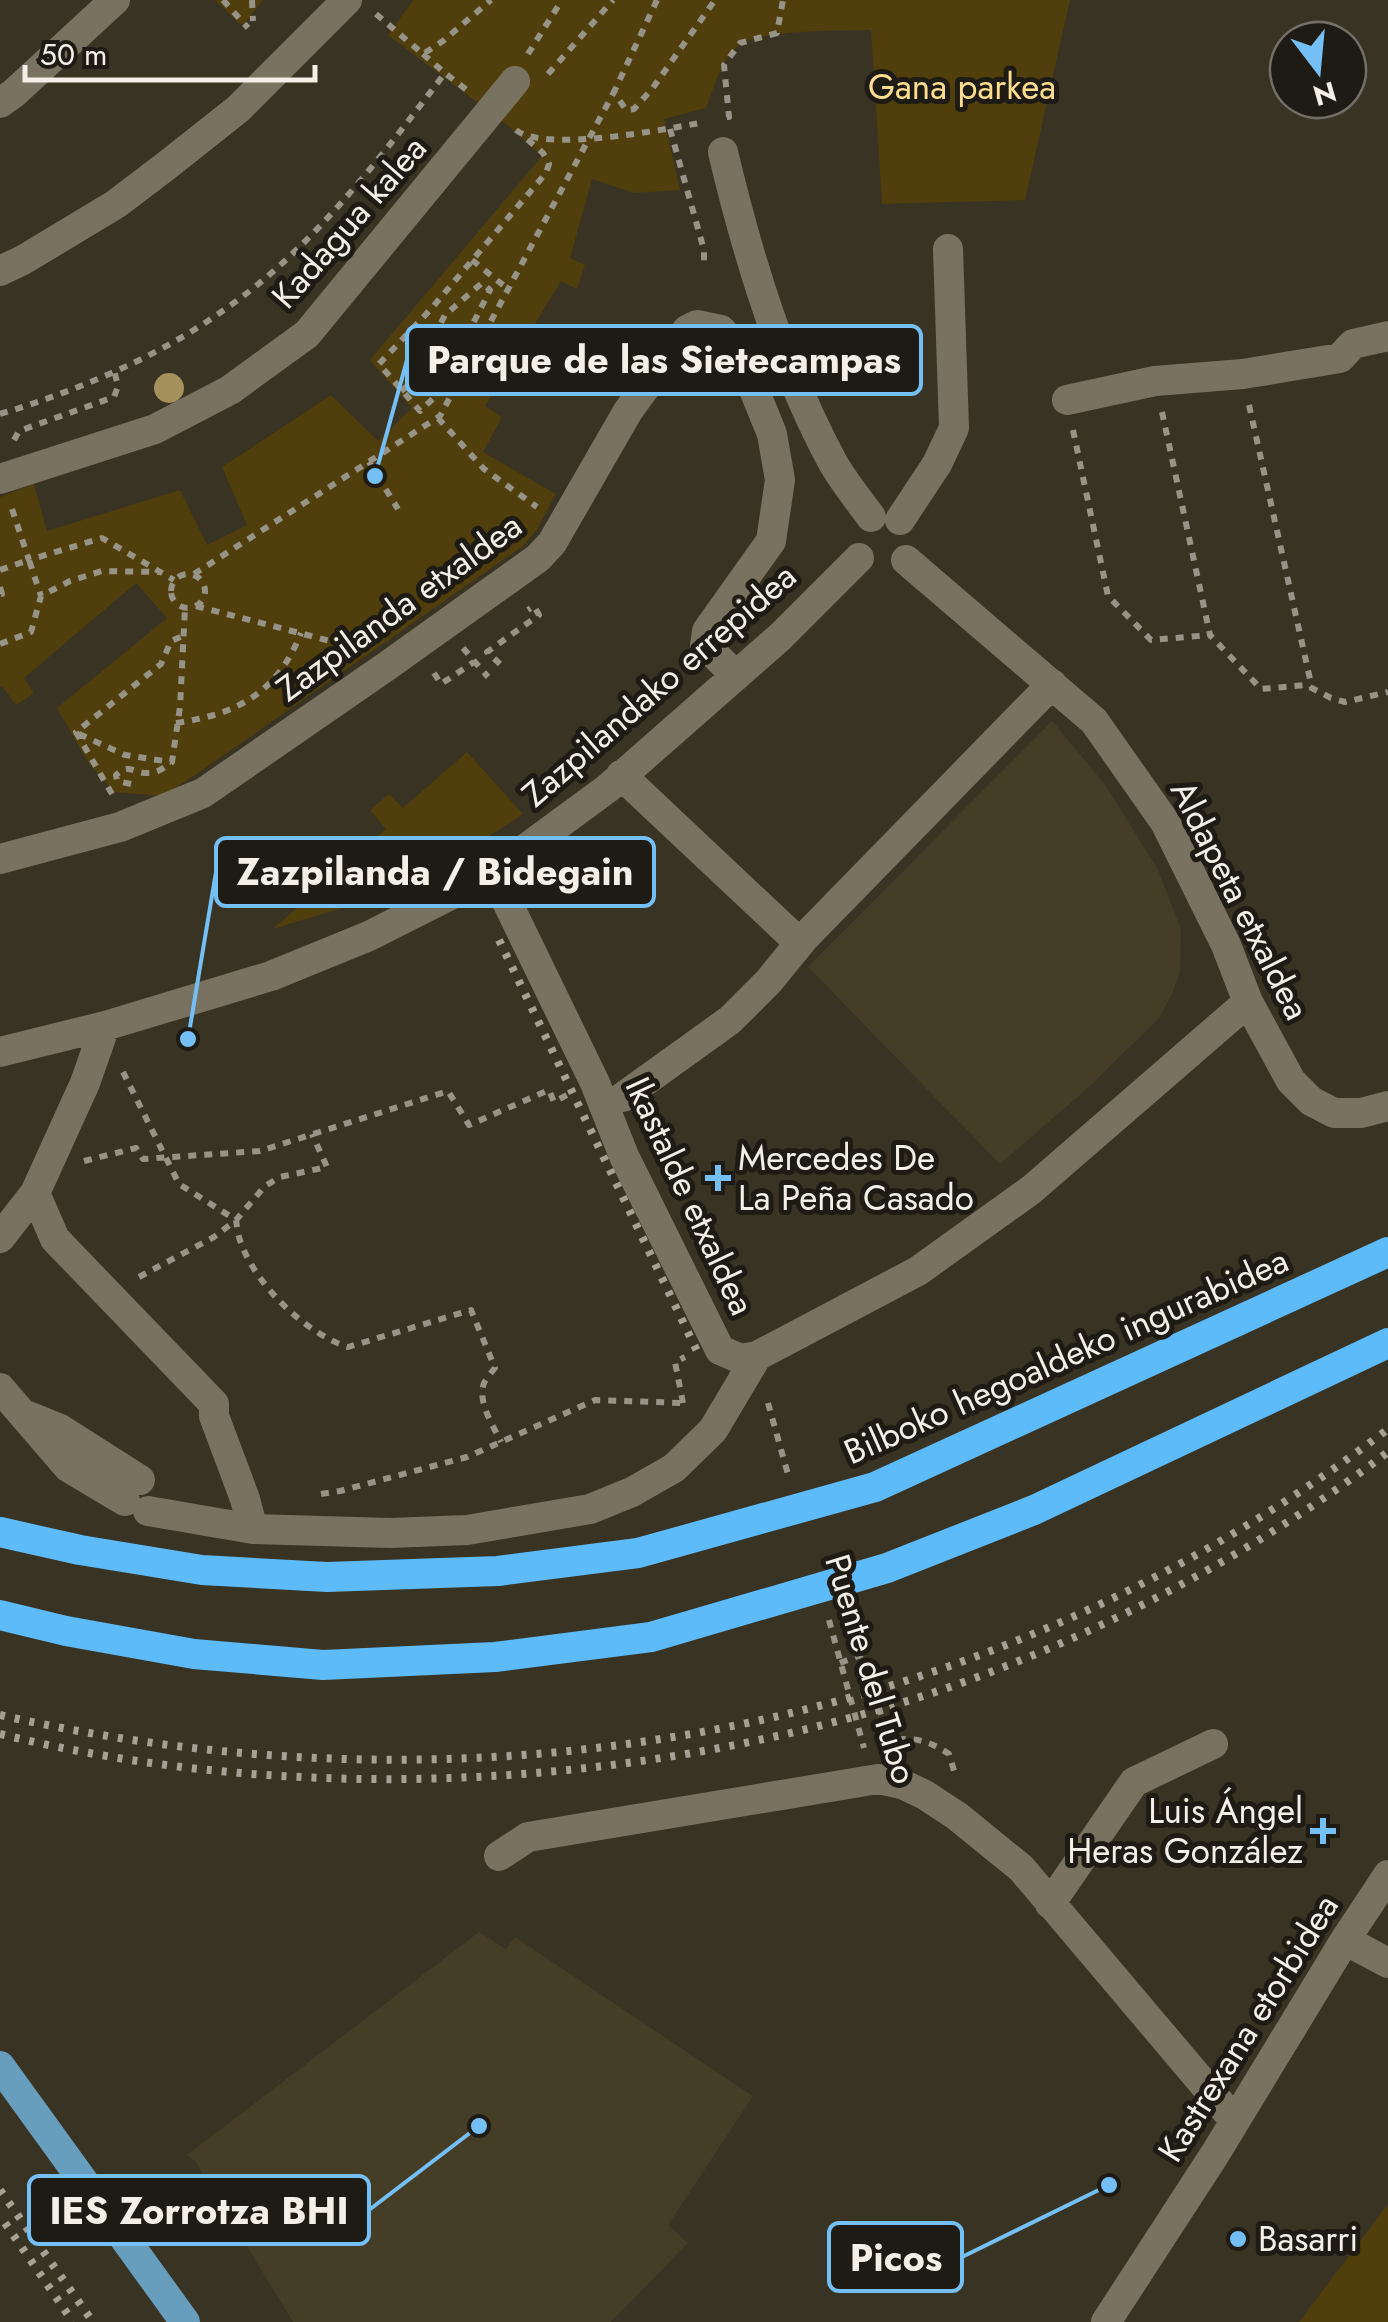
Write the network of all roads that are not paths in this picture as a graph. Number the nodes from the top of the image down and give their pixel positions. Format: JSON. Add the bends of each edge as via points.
{"nodes":[{"id":1,"x":114,"y":0,"type":"edge"},
{"id":2,"x":359,"y":5,"type":"edge"},
{"id":3,"x":528,"y":82,"type":"road end"},
{"id":4,"x":0,"y":104,"type":"edge"},
{"id":5,"x":722,"y":152,"type":"dead end"},
{"id":6,"x":948,"y":250,"type":"dead end"},
{"id":7,"x":0,"y":270,"type":"edge"},
{"id":8,"x":1388,"y":336,"type":"edge"},
{"id":9,"x":1067,"y":400,"type":"road end"},
{"id":10,"x":0,"y":479,"type":"edge"},
{"id":11,"x":886,"y":519,"type":"junction"},
{"id":12,"x":859,"y":558,"type":"junction"},
{"id":13,"x":906,"y":560,"type":"junction"},
{"id":14,"x":736,"y":676,"type":"junction"},
{"id":15,"x":1052,"y":684,"type":"junction"},
{"id":16,"x":622,"y":775,"type":"junction"},
{"id":17,"x":0,"y":860,"type":"edge"},
{"id":18,"x":492,"y":871,"type":"junction"},
{"id":19,"x":804,"y":938,"type":"junction"},
{"id":20,"x":1248,"y":1002,"type":"junction"},
{"id":21,"x":106,"y":1026,"type":"junction"},
{"id":22,"x":0,"y":1052,"type":"edge"},
{"id":23,"x":623,"y":1097,"type":"dead end"},
{"id":24,"x":1388,"y":1106,"type":"edge"},
{"id":25,"x":36,"y":1193,"type":"junction"},
{"id":26,"x":0,"y":1238,"type":"edge"},
{"id":27,"x":1388,"y":1252,"type":"edge"},
{"id":28,"x":1388,"y":1343,"type":"edge"},
{"id":29,"x":757,"y":1356,"type":"junction"},
{"id":30,"x":0,"y":1388,"type":"edge"},
{"id":31,"x":253,"y":1529,"type":"junction"},
{"id":32,"x":0,"y":1532,"type":"edge"},
{"id":33,"x":0,"y":1615,"type":"edge"},
{"id":34,"x":1212,"y":1744,"type":"dead end"},
{"id":35,"x":499,"y":1856,"type":"dead end"},
{"id":36,"x":1388,"y":1875,"type":"edge"},
{"id":37,"x":1050,"y":1904,"type":"junction"},
{"id":38,"x":1346,"y":1940,"type":"junction"},
{"id":39,"x":1388,"y":1963,"type":"edge"},
{"id":40,"x":0,"y":2066,"type":"edge"},
{"id":41,"x":1235,"y":2121,"type":"junction"},
{"id":42,"x":184,"y":2322,"type":"edge"},
{"id":43,"x":1106,"y":2322,"type":"edge"}],
"edges":[{"from":1,"to":4,"type":"street"},
{"from":2,"to":7,"type":"street","via":[[116,204]]},
{"from":3,"to":10,"type":"street","name":"Kadagua kalea","via":[[493,111],[307,334],[230,390],[154,430]]},
{"from":5,"to":11,"type":"street","via":[[794,378],[834,465]]},
{"from":6,"to":11,"type":"street","via":[[954,428],[937,464]]},
{"from":8,"to":9,"type":"street","via":[[1353,344],[1340,358],[1155,381]]},
{"from":11,"to":12,"type":"street","via":[[860,527],[854,540]]},
{"from":11,"to":13,"type":"street","via":[[910,532]]},
{"from":12,"to":13,"type":"street","via":[[880,572]]},
{"from":12,"to":14,"type":"street","name":"Zazpilandako errepidea"},
{"from":13,"to":15,"type":"street","name":"Aldapeta etxaldea"},
{"from":14,"to":16,"type":"street","name":"Zazpilandako errepidea"},
{"from":14,"to":17,"type":"street","name":"Zazpilanda etxaldea","via":[[705,644],[707,631],[771,541],[780,480],[772,434],[738,350],[720,330],[697,326],[687,330],[628,410],[538,558],[203,793],[120,827]]},
{"from":15,"to":19,"type":"street"},
{"from":15,"to":20,"type":"street","name":"Aldapeta etxaldea","via":[[1094,721],[1165,822]]},
{"from":16,"to":18,"type":"street","name":"Zazpilandako errepidea"},
{"from":16,"to":19,"type":"street","via":[[789,932]]},
{"from":18,"to":21,"type":"street","name":"Zazpilandako errepidea","via":[[288,969]]},
{"from":18,"to":29,"type":"street","name":"Ikastalde etxaldea","via":[[720,1350],[740,1359]]},
{"from":19,"to":23,"type":"street","via":[[730,1020]]},
{"from":20,"to":24,"type":"street","name":"Aldapeta etxaldea","via":[[1291,1081],[1311,1101],[1334,1113]]},
{"from":20,"to":29,"type":"street","name":"Ikastalde etxaldea","via":[[1031,1190],[934,1260]]},
{"from":21,"to":22,"type":"street","name":"Zazpilandako errepidea"},
{"from":21,"to":25,"type":"street"},
{"from":25,"to":26,"type":"street"},
{"from":25,"to":31,"type":"street","via":[[54,1239],[214,1404]]},
{"from":27,"to":32,"type":"highway","name":"Bilboko hegoaldeko ingurabidea","via":[[875,1487],[638,1553],[498,1571],[327,1577],[202,1570]]},
{"from":28,"to":33,"type":"highway","via":[[1034,1510],[887,1568],[651,1638],[495,1658],[323,1665],[194,1654]]},
{"from":29,"to":31,"type":"street","via":[[674,1468],[590,1508],[467,1530]]},
{"from":30,"to":31,"type":"street","via":[[68,1467],[138,1497]]},
{"from":34,"to":37,"type":"street","via":[[1134,1782]]},
{"from":35,"to":37,"type":"street","via":[[528,1837],[878,1779],[902,1784],[956,1816],[1020,1868]]},
{"from":36,"to":38,"type":"street","name":"Kastrexana etorbidea"},
{"from":37,"to":41,"type":"street"},
{"from":38,"to":39,"type":"street"},
{"from":38,"to":41,"type":"street","name":"Kastrexana etorbidea"},
{"from":40,"to":42,"type":"main road"},
{"from":41,"to":43,"type":"street","name":"Kastrexana etorbidea"}]}
